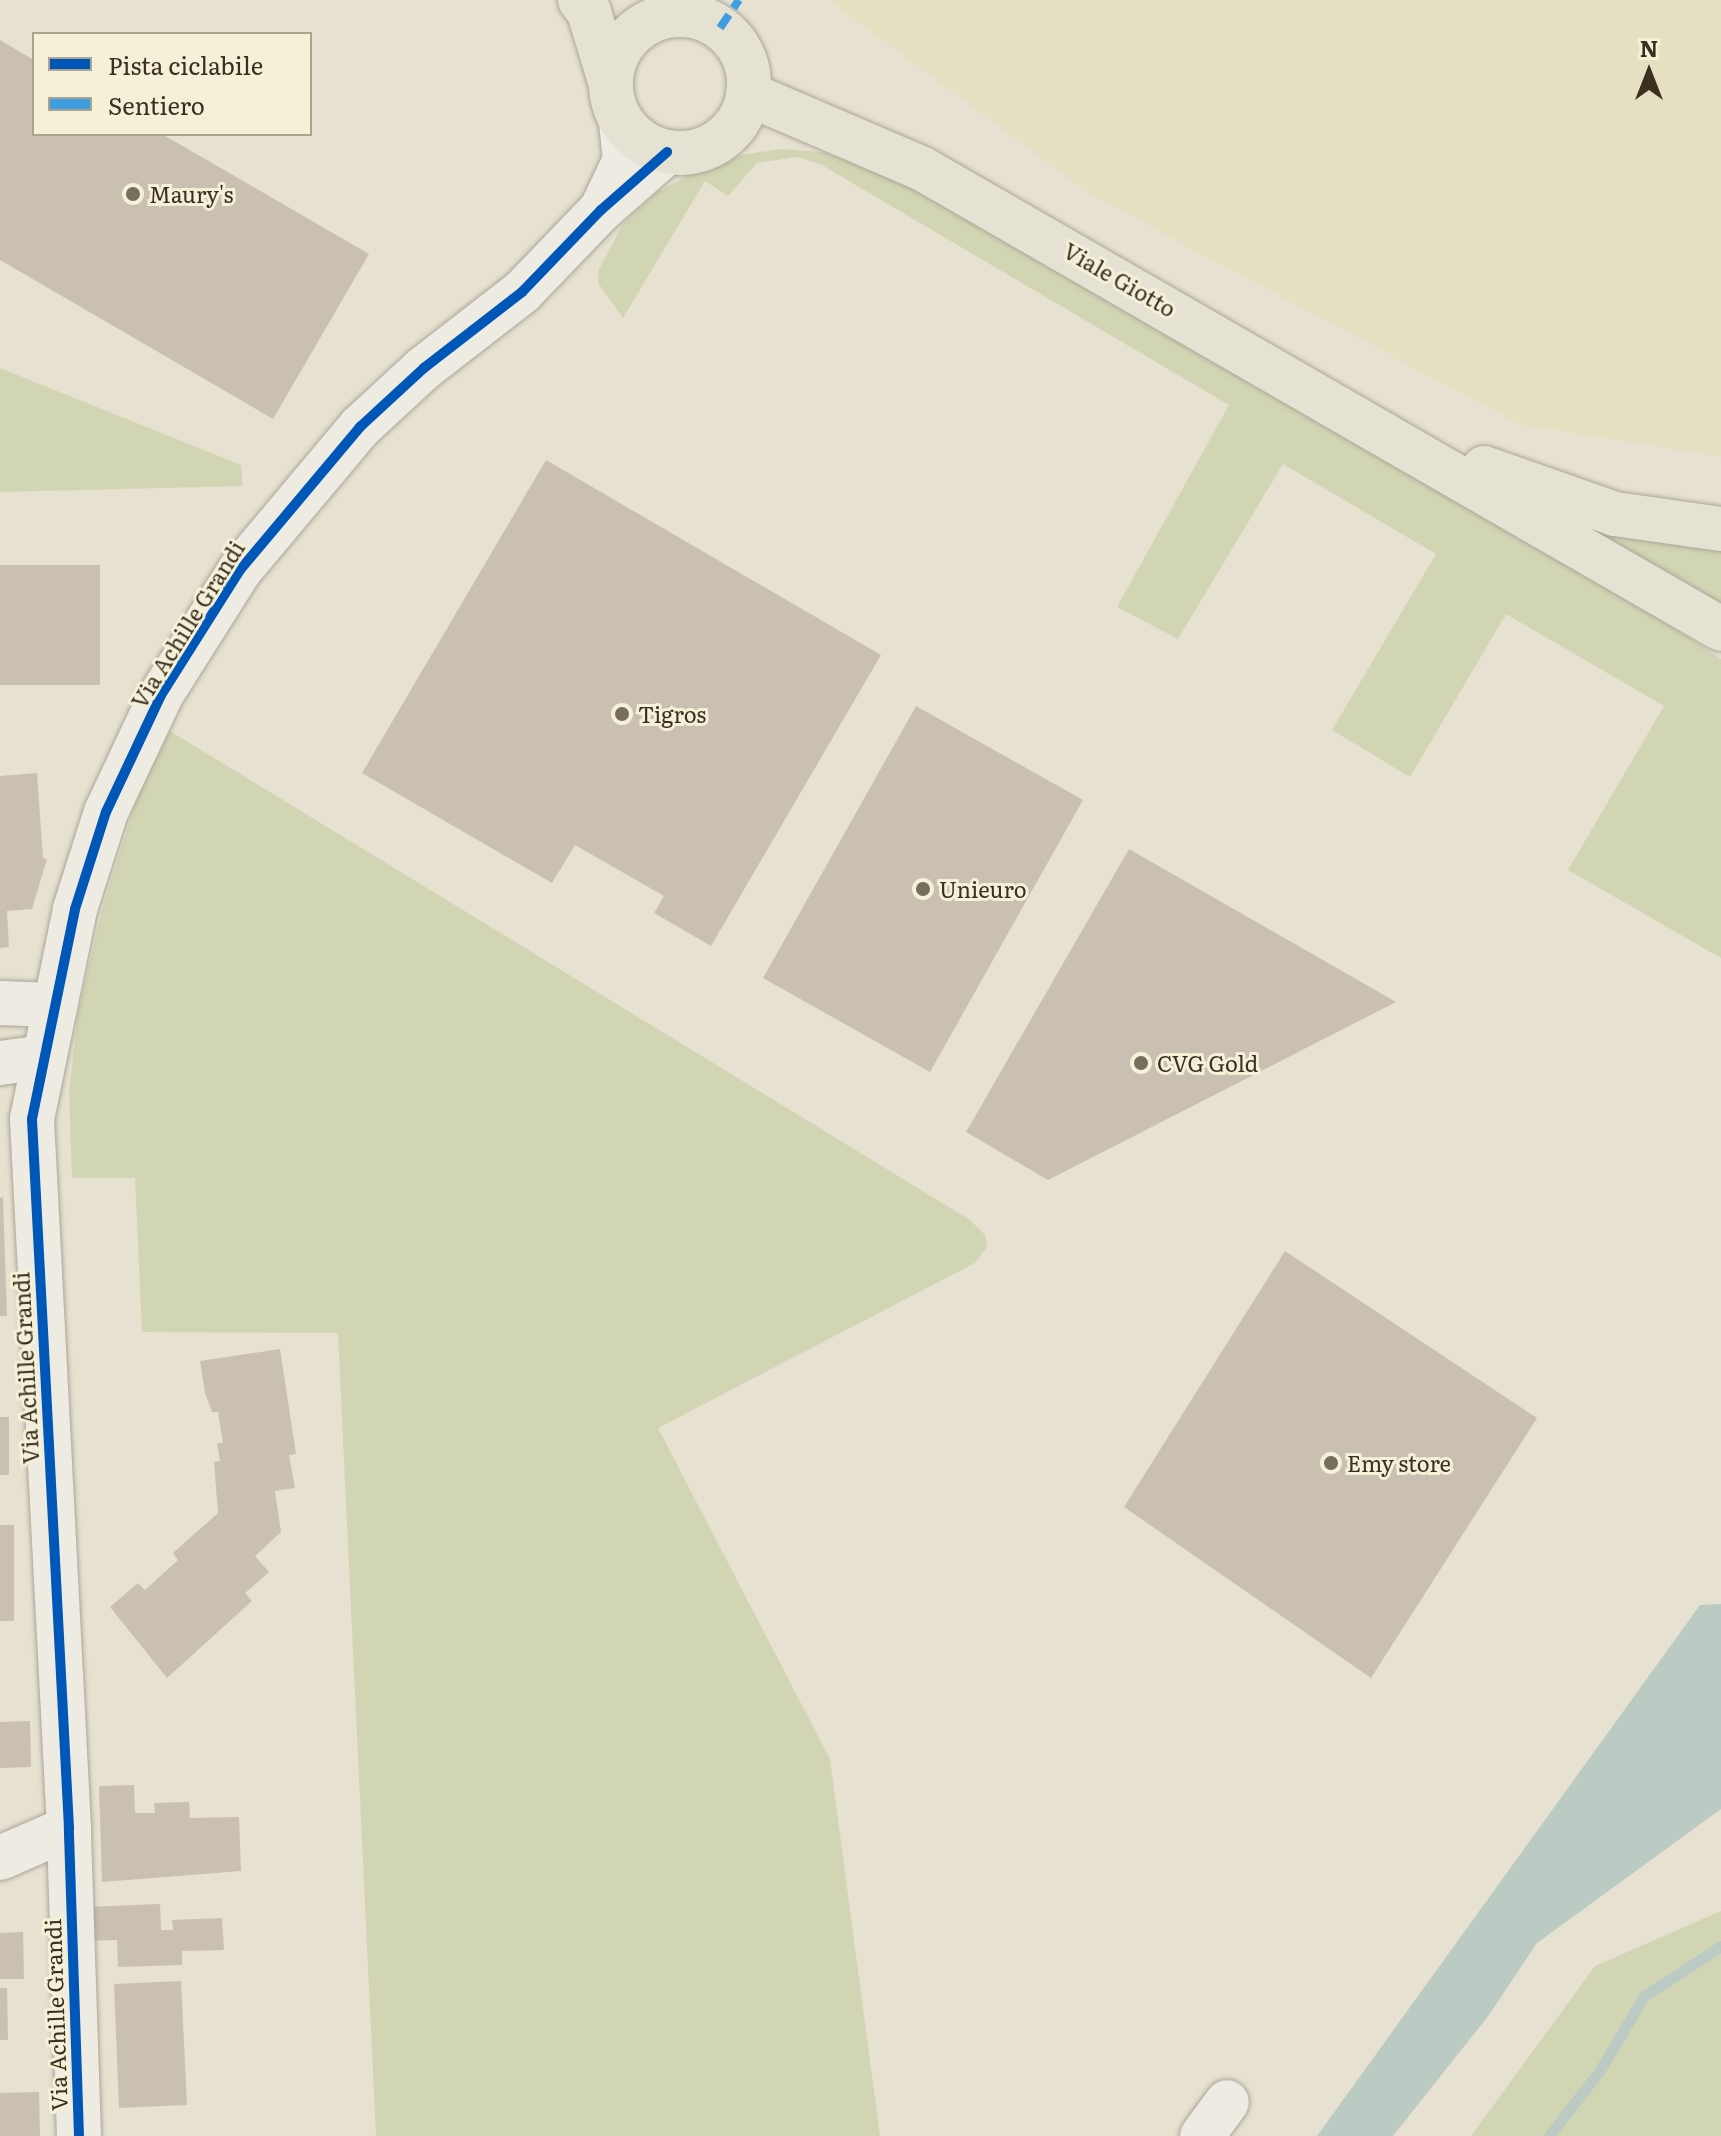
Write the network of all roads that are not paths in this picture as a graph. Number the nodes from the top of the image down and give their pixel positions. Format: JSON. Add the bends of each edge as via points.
{"nodes":[{"id":1,"x":580,"y":0,"type":"edge"},
{"id":2,"x":611,"y":0,"type":"edge"},
{"id":3,"x":650,"y":22,"type":"junction"},
{"id":4,"x":748,"y":94,"type":"junction"},
{"id":5,"x":616,"y":101,"type":"junction"},
{"id":6,"x":848,"y":140,"type":"junction"},
{"id":7,"x":716,"y":143,"type":"junction"},
{"id":8,"x":667,"y":152,"type":"junction"},
{"id":9,"x":601,"y":210,"type":"junction"},
{"id":10,"x":1384,"y":433,"type":"junction"},
{"id":11,"x":1721,"y":529,"type":"edge"},
{"id":12,"x":1721,"y":629,"type":"edge"},
{"id":13,"x":0,"y":1003,"type":"edge"},
{"id":14,"x":52,"y":1005,"type":"junction"},
{"id":15,"x":45,"y":1057,"type":"junction"},
{"id":16,"x":0,"y":1063,"type":"edge"},
{"id":17,"x":69,"y":1828,"type":"junction"},
{"id":18,"x":0,"y":1858,"type":"edge"},
{"id":19,"x":79,"y":2136,"type":"edge"}],
"edges":[{"from":1,"to":5,"type":"main road","via":[[589,12]]},
{"from":2,"to":3,"type":"main road"},
{"from":3,"to":4,"type":"main road","via":[[686,15],[720,28],[743,57]]},
{"from":3,"to":5,"type":"main road","via":[[622,46]]},
{"from":4,"to":6,"type":"main road","name":"Viale Giotto"},
{"from":4,"to":7,"type":"main road","via":[[737,121]]},
{"from":5,"to":8,"type":"main road","via":[[649,146]]},
{"from":5,"to":9,"type":"street","via":[[625,160]]},
{"from":6,"to":7,"type":"main road","name":"Viale Giotto","via":[[776,135]]},
{"from":6,"to":10,"type":"main road","name":"Viale Giotto","via":[[921,168]]},
{"from":7,"to":8,"type":"main road","name":"Viale Giotto"},
{"from":8,"to":9,"type":"street","name":"Via Achille Grandi"},
{"from":9,"to":14,"type":"street","name":"Via Achille Grandi","via":[[522,292],[424,368],[360,427],[240,570],[161,695],[106,812]]},
{"from":10,"to":11,"type":"main road","name":"Viale Giotto","via":[[1615,514]]},
{"from":10,"to":12,"type":"main road","name":"Viale Giotto"},
{"from":13,"to":14,"type":"street"},
{"from":14,"to":15,"type":"street","name":"Via Achille Grandi"},
{"from":15,"to":16,"type":"street"},
{"from":15,"to":17,"type":"street","name":"Via Achille Grandi","via":[[32,1119]]},
{"from":17,"to":18,"type":"street"},
{"from":17,"to":19,"type":"street","name":"Via Achille Grandi"}]}
